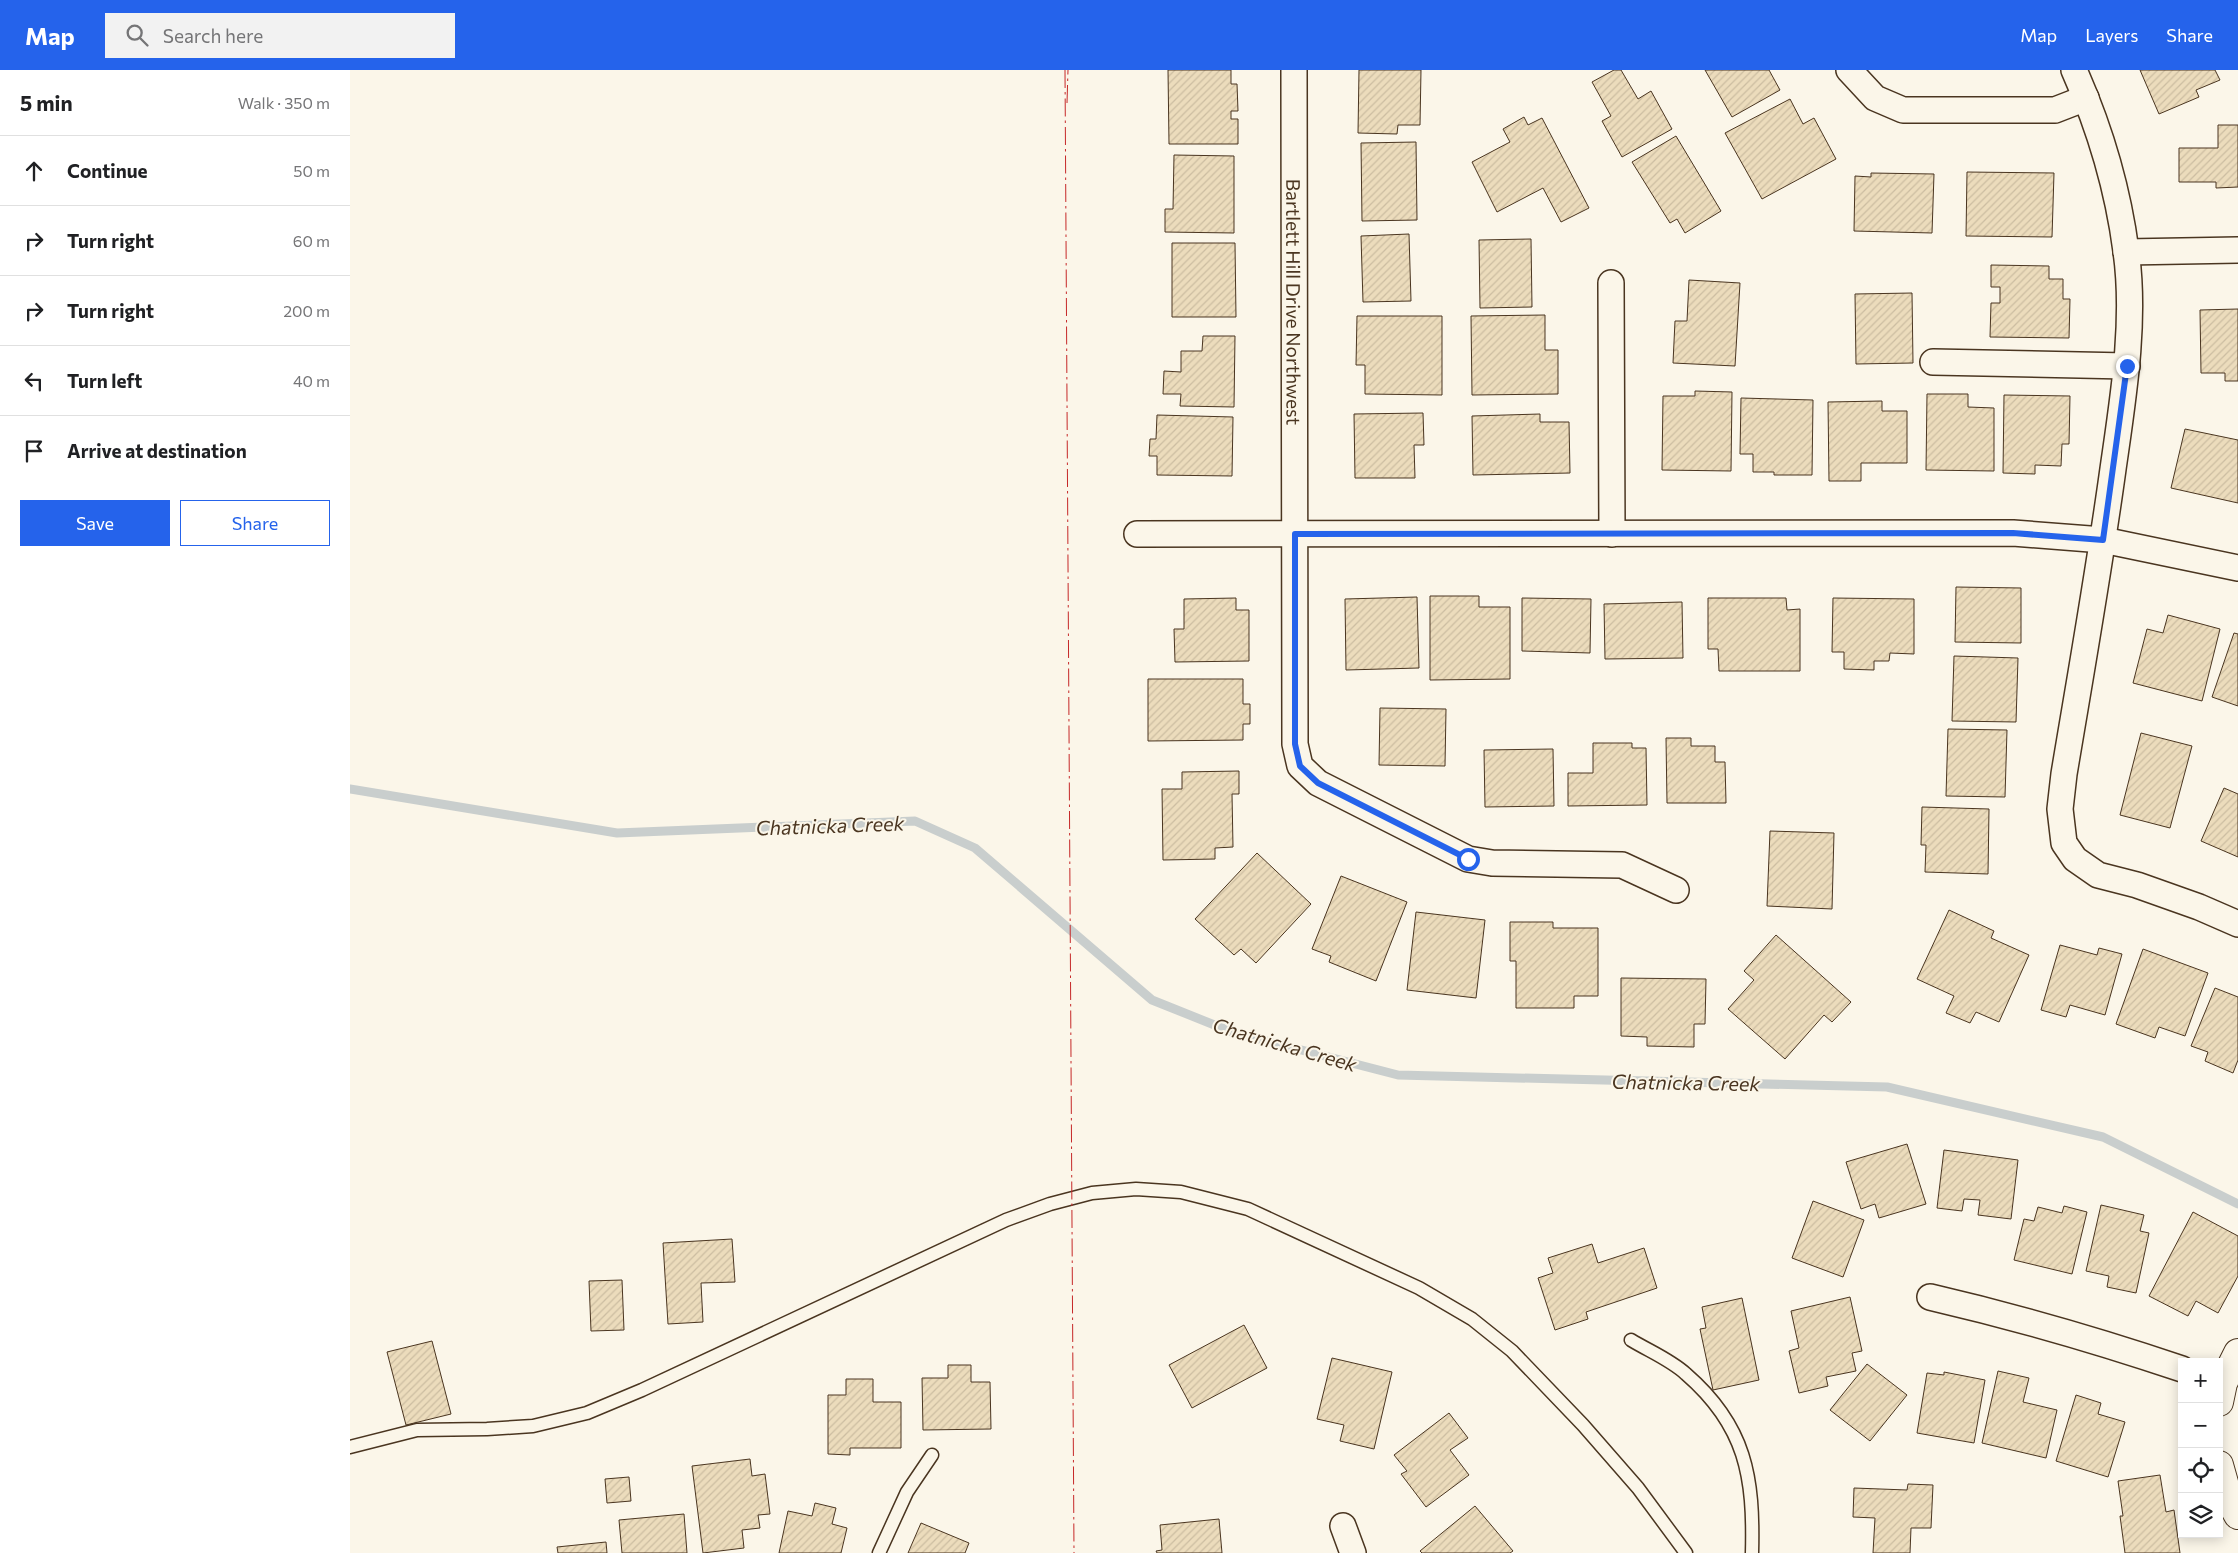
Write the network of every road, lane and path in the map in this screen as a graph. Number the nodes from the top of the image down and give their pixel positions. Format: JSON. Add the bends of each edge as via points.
{"nodes":[{"id":1,"x":1294,"y":70,"type":"edge"},
{"id":2,"x":1849,"y":70,"type":"edge"},
{"id":3,"x":2074,"y":70,"type":"edge"},
{"id":4,"x":2086,"y":98,"type":"junction"},
{"id":5,"x":2238,"y":250,"type":"edge"},
{"id":6,"x":2126,"y":252,"type":"junction"},
{"id":7,"x":1611,"y":283,"type":"dead end"},
{"id":8,"x":1933,"y":362,"type":"dead end"},
{"id":9,"x":2127,"y":366,"type":"junction"},
{"id":10,"x":1137,"y":534,"type":"dead end"},
{"id":11,"x":1295,"y":534,"type":"junction"},
{"id":12,"x":1612,"y":534,"type":"junction"},
{"id":13,"x":2103,"y":540,"type":"junction"},
{"id":14,"x":2238,"y":568,"type":"edge"},
{"id":15,"x":1676,"y":890,"type":"dead end"},
{"id":16,"x":2238,"y":924,"type":"edge"},
{"id":17,"x":1930,"y":1297,"type":"dead end"},
{"id":18,"x":1631,"y":1340,"type":"dead end"},
{"id":19,"x":2238,"y":1353,"type":"edge"},
{"id":20,"x":2178,"y":1368,"type":"edge"},
{"id":21,"x":2223,"y":1383,"type":"edge"},
{"id":22,"x":350,"y":1447,"type":"edge"},
{"id":23,"x":932,"y":1455,"type":"dead end"},
{"id":24,"x":2223,"y":1479,"type":"edge"},
{"id":25,"x":2238,"y":1515,"type":"edge"},
{"id":26,"x":1343,"y":1526,"type":"dead end"},
{"id":27,"x":879,"y":1553,"type":"edge"},
{"id":28,"x":1353,"y":1553,"type":"edge"},
{"id":29,"x":1686,"y":1553,"type":"edge"},
{"id":30,"x":1752,"y":1553,"type":"edge"}],
"edges":[{"from":1,"to":11,"type":"street","name":"Bartlett Hill Drive Northwest"},
{"from":2,"to":4,"type":"street","via":[[1875,98],[1903,110],[2055,110]]},
{"from":3,"to":4,"type":"street"},
{"from":4,"to":6,"type":"street","via":[[2115,194]]},
{"from":5,"to":6,"type":"street"},
{"from":6,"to":9,"type":"street"},
{"from":7,"to":12,"type":"street"},
{"from":8,"to":9,"type":"street"},
{"from":9,"to":13,"type":"street"},
{"from":10,"to":11,"type":"street"},
{"from":11,"to":12,"type":"street"},
{"from":11,"to":15,"type":"street","name":"Bartlett Hill Drive Northwest","via":[[1295,744],[1300,766],[1318,783],[1468,859],[1492,863],[1622,865]]},
{"from":12,"to":13,"type":"street","via":[[2013,533]]},
{"from":13,"to":14,"type":"street"},
{"from":13,"to":16,"type":"street","via":[[2064,774],[2060,809],[2064,843],[2075,859],[2098,876],[2137,885]]},
{"from":17,"to":20,"type":"street","via":[[2012,1316]]},
{"from":18,"to":30,"type":"lane","via":[[1686,1373],[1721,1410],[1741,1444],[1750,1480]]},
{"from":19,"to":21,"type":"street"},
{"from":22,"to":29,"type":"lane","via":[[417,1430],[533,1426],[587,1413],[1006,1220],[1092,1193],[1136,1190],[1181,1192],[1248,1209],[1419,1288],[1472,1319],[1512,1351],[1583,1424],[1638,1488]]},
{"from":23,"to":27,"type":"lane","via":[[907,1492]]},
{"from":24,"to":25,"type":"street"},
{"from":26,"to":28,"type":"street"}]}
